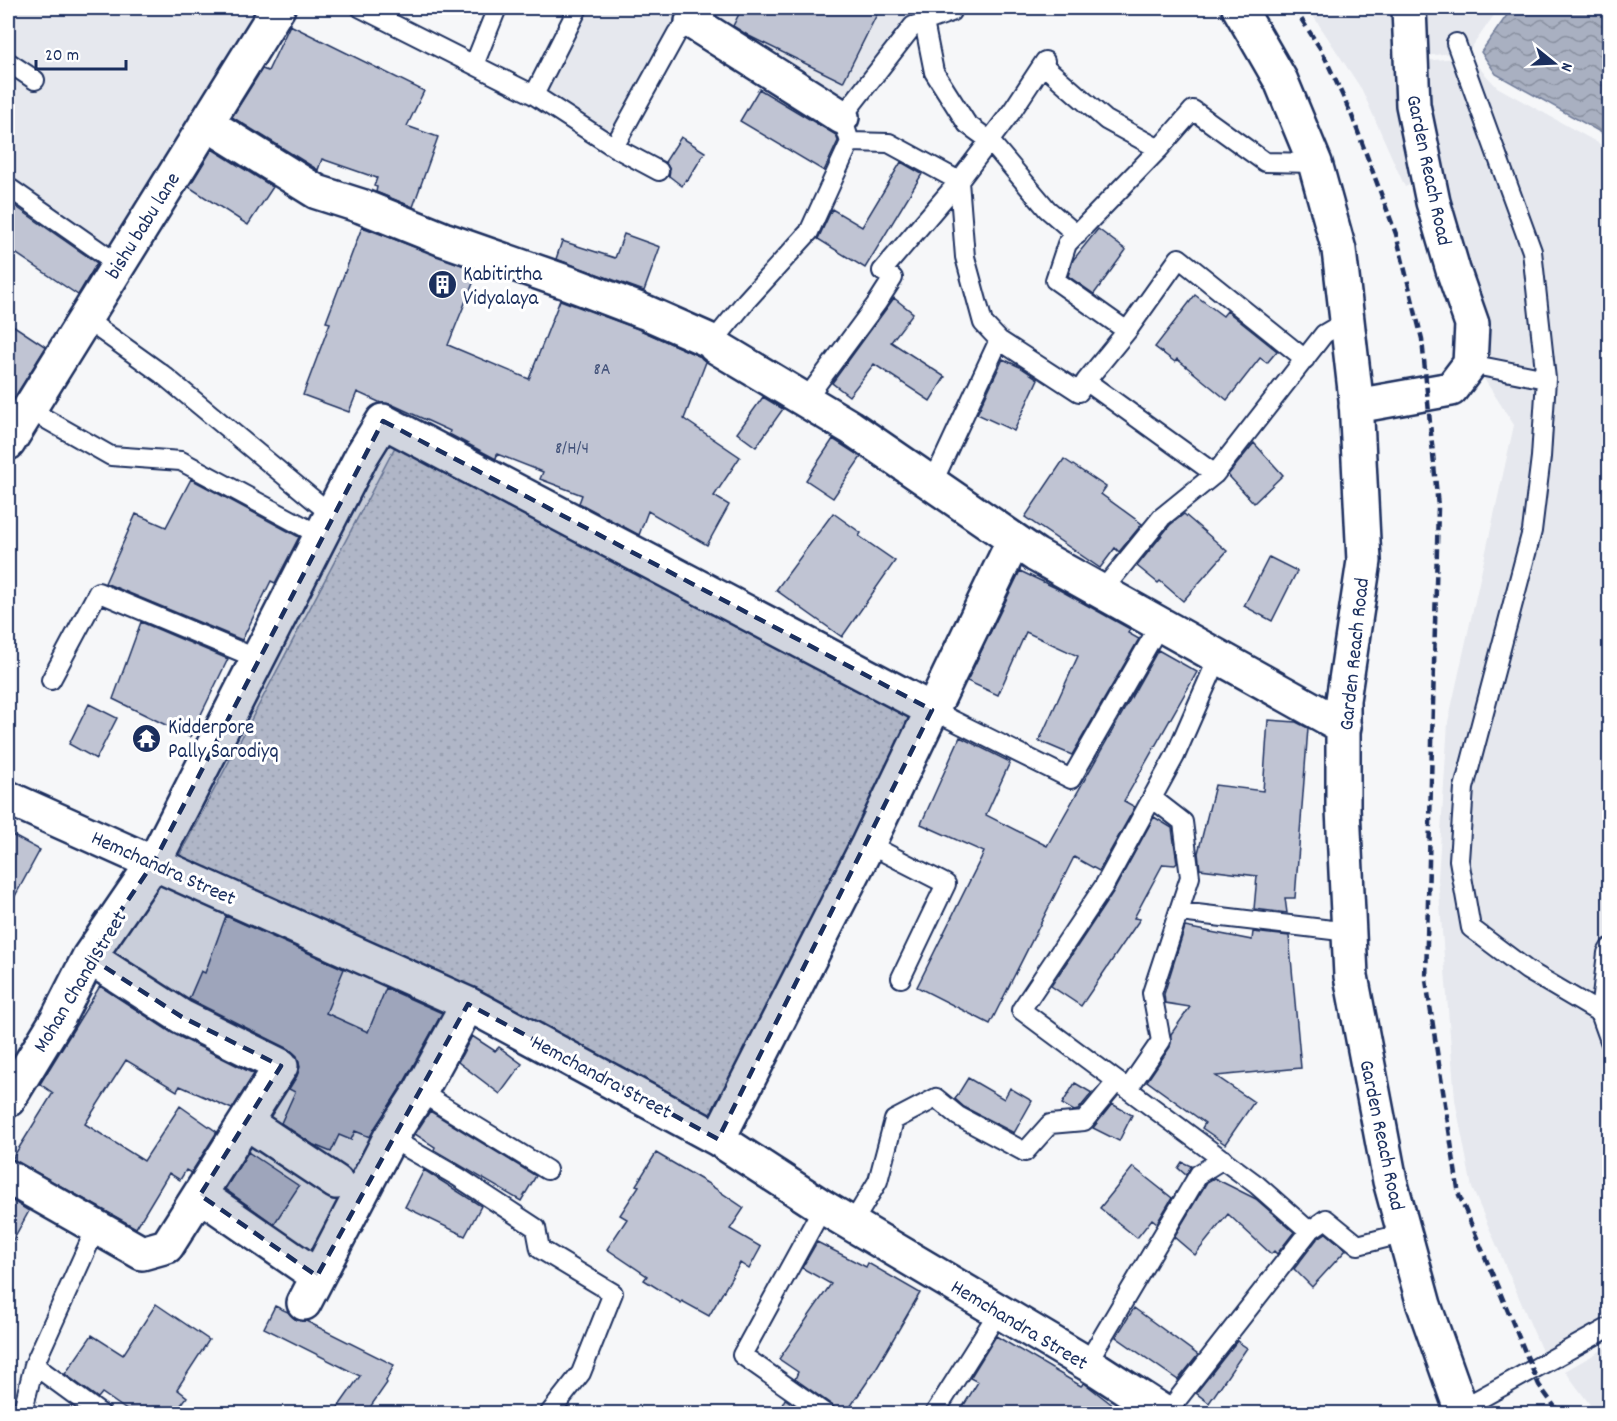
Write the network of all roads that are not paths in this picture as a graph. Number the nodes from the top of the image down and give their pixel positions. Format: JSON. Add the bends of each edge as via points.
{"nodes":[{"id":1,"x":278,"y":8,"type":"edge"},
{"id":2,"x":361,"y":8,"type":"edge"},
{"id":3,"x":497,"y":8,"type":"edge"},
{"id":4,"x":578,"y":8,"type":"edge"},
{"id":5,"x":953,"y":8,"type":"edge"},
{"id":6,"x":1239,"y":8,"type":"edge"},
{"id":7,"x":1409,"y":8,"type":"edge"},
{"id":8,"x":696,"y":15,"type":"edge"},
{"id":9,"x":924,"y":22,"type":"junction"},
{"id":10,"x":1456,"y":43,"type":"dead end"},
{"id":11,"x":8,"y":62,"type":"edge"},
{"id":12,"x":474,"y":65,"type":"junction"},
{"id":13,"x":35,"y":80,"type":"dead end"},
{"id":14,"x":534,"y":95,"type":"junction"},
{"id":15,"x":206,"y":123,"type":"junction"},
{"id":16,"x":846,"y":130,"type":"junction"},
{"id":17,"x":989,"y":140,"type":"junction"},
{"id":18,"x":614,"y":147,"type":"junction"},
{"id":19,"x":1159,"y":149,"type":"junction"},
{"id":20,"x":1315,"y":163,"type":"junction"},
{"id":21,"x":659,"y":171,"type":"dead end"},
{"id":22,"x":959,"y":181,"type":"junction"},
{"id":23,"x":8,"y":187,"type":"edge"},
{"id":24,"x":1077,"y":235,"type":"junction"},
{"id":25,"x":118,"y":264,"type":"junction"},
{"id":26,"x":84,"y":318,"type":"junction"},
{"id":27,"x":1348,"y":320,"type":"junction"},
{"id":28,"x":1127,"y":331,"type":"junction"},
{"id":29,"x":999,"y":340,"type":"junction"},
{"id":30,"x":713,"y":342,"type":"junction"},
{"id":31,"x":1305,"y":359,"type":"junction"},
{"id":32,"x":1470,"y":364,"type":"junction"},
{"id":33,"x":1546,"y":379,"type":"junction"},
{"id":34,"x":1086,"y":381,"type":"junction"},
{"id":35,"x":806,"y":399,"type":"junction"},
{"id":36,"x":1356,"y":406,"type":"junction"},
{"id":37,"x":28,"y":409,"type":"junction"},
{"id":38,"x":8,"y":443,"type":"edge"},
{"id":39,"x":1215,"y":474,"type":"junction"},
{"id":40,"x":932,"y":484,"type":"junction"},
{"id":41,"x":327,"y":526,"type":"junction"},
{"id":42,"x":1014,"y":540,"type":"junction"},
{"id":43,"x":1101,"y":592,"type":"junction"},
{"id":44,"x":1159,"y":626,"type":"junction"},
{"id":45,"x":1218,"y":658,"type":"junction"},
{"id":46,"x":258,"y":659,"type":"junction"},
{"id":47,"x":51,"y":680,"type":"dead end"},
{"id":48,"x":932,"y":710,"type":"junction"},
{"id":49,"x":1344,"y":727,"type":"junction"},
{"id":50,"x":1152,"y":798,"type":"junction"},
{"id":51,"x":11,"y":806,"type":"edge"},
{"id":52,"x":868,"y":844,"type":"junction"},
{"id":53,"x":154,"y":862,"type":"junction"},
{"id":54,"x":1180,"y":912,"type":"junction"},
{"id":55,"x":1349,"y":932,"type":"junction"},
{"id":56,"x":1610,"y":948,"type":"edge"},
{"id":57,"x":88,"y":957,"type":"junction"},
{"id":58,"x":901,"y":978,"type":"dead end"},
{"id":59,"x":468,"y":1004,"type":"junction"},
{"id":60,"x":1600,"y":1014,"type":"junction"},
{"id":61,"x":1610,"y":1041,"type":"edge"},
{"id":62,"x":1122,"y":1085,"type":"junction"},
{"id":63,"x":420,"y":1092,"type":"junction"},
{"id":64,"x":8,"y":1100,"type":"edge"},
{"id":65,"x":246,"y":1122,"type":"junction"},
{"id":66,"x":390,"y":1138,"type":"junction"},
{"id":67,"x":718,"y":1139,"type":"junction"},
{"id":68,"x":1223,"y":1159,"type":"junction"},
{"id":69,"x":547,"y":1170,"type":"dead end"},
{"id":70,"x":8,"y":1177,"type":"edge"},
{"id":71,"x":336,"y":1182,"type":"dead end"},
{"id":72,"x":200,"y":1195,"type":"junction"},
{"id":73,"x":823,"y":1207,"type":"junction"},
{"id":74,"x":852,"y":1224,"type":"junction"},
{"id":75,"x":96,"y":1228,"type":"junction"},
{"id":76,"x":1309,"y":1231,"type":"junction"},
{"id":77,"x":1405,"y":1233,"type":"junction"},
{"id":78,"x":999,"y":1311,"type":"junction"},
{"id":79,"x":1610,"y":1327,"type":"edge"},
{"id":80,"x":1087,"y":1363,"type":"junction"},
{"id":81,"x":34,"y":1365,"type":"junction"},
{"id":82,"x":1459,"y":1412,"type":"edge"},
{"id":83,"x":22,"y":1413,"type":"edge"},
{"id":84,"x":101,"y":1413,"type":"edge"},
{"id":85,"x":549,"y":1413,"type":"edge"},
{"id":86,"x":826,"y":1413,"type":"edge"},
{"id":87,"x":934,"y":1413,"type":"edge"},
{"id":88,"x":1166,"y":1413,"type":"edge"}],
"edges":[{"from":1,"to":15,"type":"street","name":"bishu babu lane"},
{"from":2,"to":12,"type":"lane"},
{"from":3,"to":12,"type":"lane"},
{"from":4,"to":14,"type":"lane"},
{"from":5,"to":9,"type":"lane"},
{"from":6,"to":20,"type":"street","name":"Garden Reach Road","via":[[1281,81]]},
{"from":7,"to":32,"type":"street","name":"Garden Reach Road","via":[[1413,105],[1434,202],[1472,324]]},
{"from":8,"to":16,"type":"street"},
{"from":8,"to":18,"type":"lane","via":[[677,33]]},
{"from":9,"to":16,"type":"lane","via":[[913,26]]},
{"from":9,"to":17,"type":"lane","via":[[934,72],[968,124]]},
{"from":10,"to":33,"type":"lane","via":[[1532,251]]},
{"from":11,"to":13,"type":"lane"},
{"from":12,"to":14,"type":"lane"},
{"from":14,"to":18,"type":"lane"},
{"from":15,"to":25,"type":"street","name":"bishu babu lane"},
{"from":15,"to":30,"type":"street","via":[[317,192],[566,282]]},
{"from":16,"to":22,"type":"lane","via":[[889,143]]},
{"from":16,"to":30,"type":"lane","via":[[809,232]]},
{"from":17,"to":19,"type":"lane","via":[[1044,63],[1106,120]]},
{"from":17,"to":22,"type":"lane"},
{"from":17,"to":24,"type":"lane","via":[[1047,209]]},
{"from":18,"to":21,"type":"lane"},
{"from":19,"to":20,"type":"lane","via":[[1193,110],[1264,162]]},
{"from":19,"to":24,"type":"lane"},
{"from":20,"to":27,"type":"street","name":"Garden Reach Road","via":[[1339,250]]},
{"from":22,"to":29,"type":"lane","via":[[964,257],[983,324]]},
{"from":22,"to":35,"type":"lane","via":[[882,271],[893,278]]},
{"from":23,"to":25,"type":"lane"},
{"from":24,"to":28,"type":"lane","via":[[1067,244],[1055,280]]},
{"from":25,"to":26,"type":"street","name":"bishu babu lane"},
{"from":26,"to":37,"type":"street","name":"bishu babu lane"},
{"from":26,"to":41,"type":"lane","via":[[162,374]]},
{"from":27,"to":31,"type":"lane","via":[[1324,334]]},
{"from":27,"to":36,"type":"street","name":"Garden Reach Road"},
{"from":28,"to":31,"type":"lane","via":[[1179,258]]},
{"from":28,"to":34,"type":"lane"},
{"from":29,"to":34,"type":"lane","via":[[1080,392]]},
{"from":29,"to":40,"type":"lane"},
{"from":30,"to":35,"type":"street"},
{"from":31,"to":39,"type":"lane"},
{"from":32,"to":33,"type":"lane"},
{"from":32,"to":36,"type":"street","via":[[1451,389]]},
{"from":33,"to":60,"type":"lane","via":[[1532,531],[1464,788],[1459,860],[1471,928],[1527,970]]},
{"from":34,"to":39,"type":"lane"},
{"from":35,"to":40,"type":"street"},
{"from":36,"to":49,"type":"street","name":"Garden Reach Road","via":[[1364,561],[1343,700]]},
{"from":37,"to":38,"type":"street","name":"bishu babu lane"},
{"from":37,"to":41,"type":"lane","via":[[111,456],[181,461]]},
{"from":39,"to":43,"type":"lane","via":[[1162,517]]},
{"from":40,"to":42,"type":"street"},
{"from":41,"to":46,"type":"street","name":"Mohan Chand Street"},
{"from":41,"to":48,"type":"street","name":"Mohan Chand Street","via":[[383,421]]},
{"from":42,"to":43,"type":"street"},
{"from":42,"to":48,"type":"street"},
{"from":43,"to":44,"type":"street"},
{"from":44,"to":45,"type":"street"},
{"from":44,"to":48,"type":"lane","via":[[1071,779]]},
{"from":45,"to":49,"type":"street"},
{"from":45,"to":50,"type":"lane"},
{"from":46,"to":47,"type":"lane","via":[[98,592]]},
{"from":46,"to":53,"type":"street","name":"Mohan Chand Street"},
{"from":48,"to":52,"type":"street"},
{"from":49,"to":55,"type":"street","name":"Garden Reach Road"},
{"from":50,"to":54,"type":"lane","via":[[1183,822],[1190,877]]},
{"from":50,"to":62,"type":"lane","via":[[1104,886],[1021,1010]]},
{"from":51,"to":53,"type":"street","name":"Hemchandra Street"},
{"from":52,"to":58,"type":"lane","via":[[946,884]]},
{"from":52,"to":67,"type":"street"},
{"from":53,"to":57,"type":"street","name":"Mohan Chand Street"},
{"from":53,"to":59,"type":"street","name":"Hemchandra Street"},
{"from":54,"to":55,"type":"lane"},
{"from":54,"to":62,"type":"lane","via":[[1152,993],[1161,1041]]},
{"from":55,"to":77,"type":"street","name":"Garden Reach Road","via":[[1351,976],[1390,1181]]},
{"from":56,"to":60,"type":"lane"},
{"from":57,"to":64,"type":"street","name":"Mohan Chand Street","via":[[58,1018]]},
{"from":57,"to":65,"type":"street","via":[[182,1017],[281,1066]]},
{"from":59,"to":63,"type":"street"},
{"from":59,"to":67,"type":"street","name":"Hemchandra Street"},
{"from":60,"to":61,"type":"lane"},
{"from":62,"to":68,"type":"lane"},
{"from":62,"to":74,"type":"lane","via":[[1084,1121],[1050,1124],[1025,1152],[958,1116],[936,1098],[894,1120],[879,1181]]},
{"from":63,"to":66,"type":"street"},
{"from":63,"to":69,"type":"lane"},
{"from":65,"to":71,"type":"street"},
{"from":65,"to":72,"type":"street"},
{"from":66,"to":72,"type":"street","via":[[310,1289]]},
{"from":66,"to":85,"type":"lane","via":[[536,1228],[540,1249],[613,1293],[581,1373]]},
{"from":67,"to":73,"type":"street","name":"Hemchandra Street"},
{"from":68,"to":76,"type":"lane"},
{"from":68,"to":80,"type":"lane","via":[[1199,1174]]},
{"from":70,"to":75,"type":"street"},
{"from":72,"to":75,"type":"street","via":[[167,1246],[142,1253]]},
{"from":73,"to":74,"type":"street","name":"Hemchandra Street"},
{"from":73,"to":86,"type":"lane","via":[[742,1355]]},
{"from":74,"to":78,"type":"street","name":"Hemchandra Street"},
{"from":75,"to":81,"type":"lane"},
{"from":76,"to":77,"type":"lane","via":[[1326,1219],[1358,1245]]},
{"from":76,"to":88,"type":"lane"},
{"from":77,"to":82,"type":"street","name":"Garden Reach Road"},
{"from":78,"to":80,"type":"street","name":"Hemchandra Street"},
{"from":78,"to":87,"type":"lane"},
{"from":79,"to":82,"type":"lane"},
{"from":80,"to":88,"type":"street","name":"Hemchandra Street"},
{"from":81,"to":83,"type":"lane"},
{"from":81,"to":84,"type":"lane"}]}
